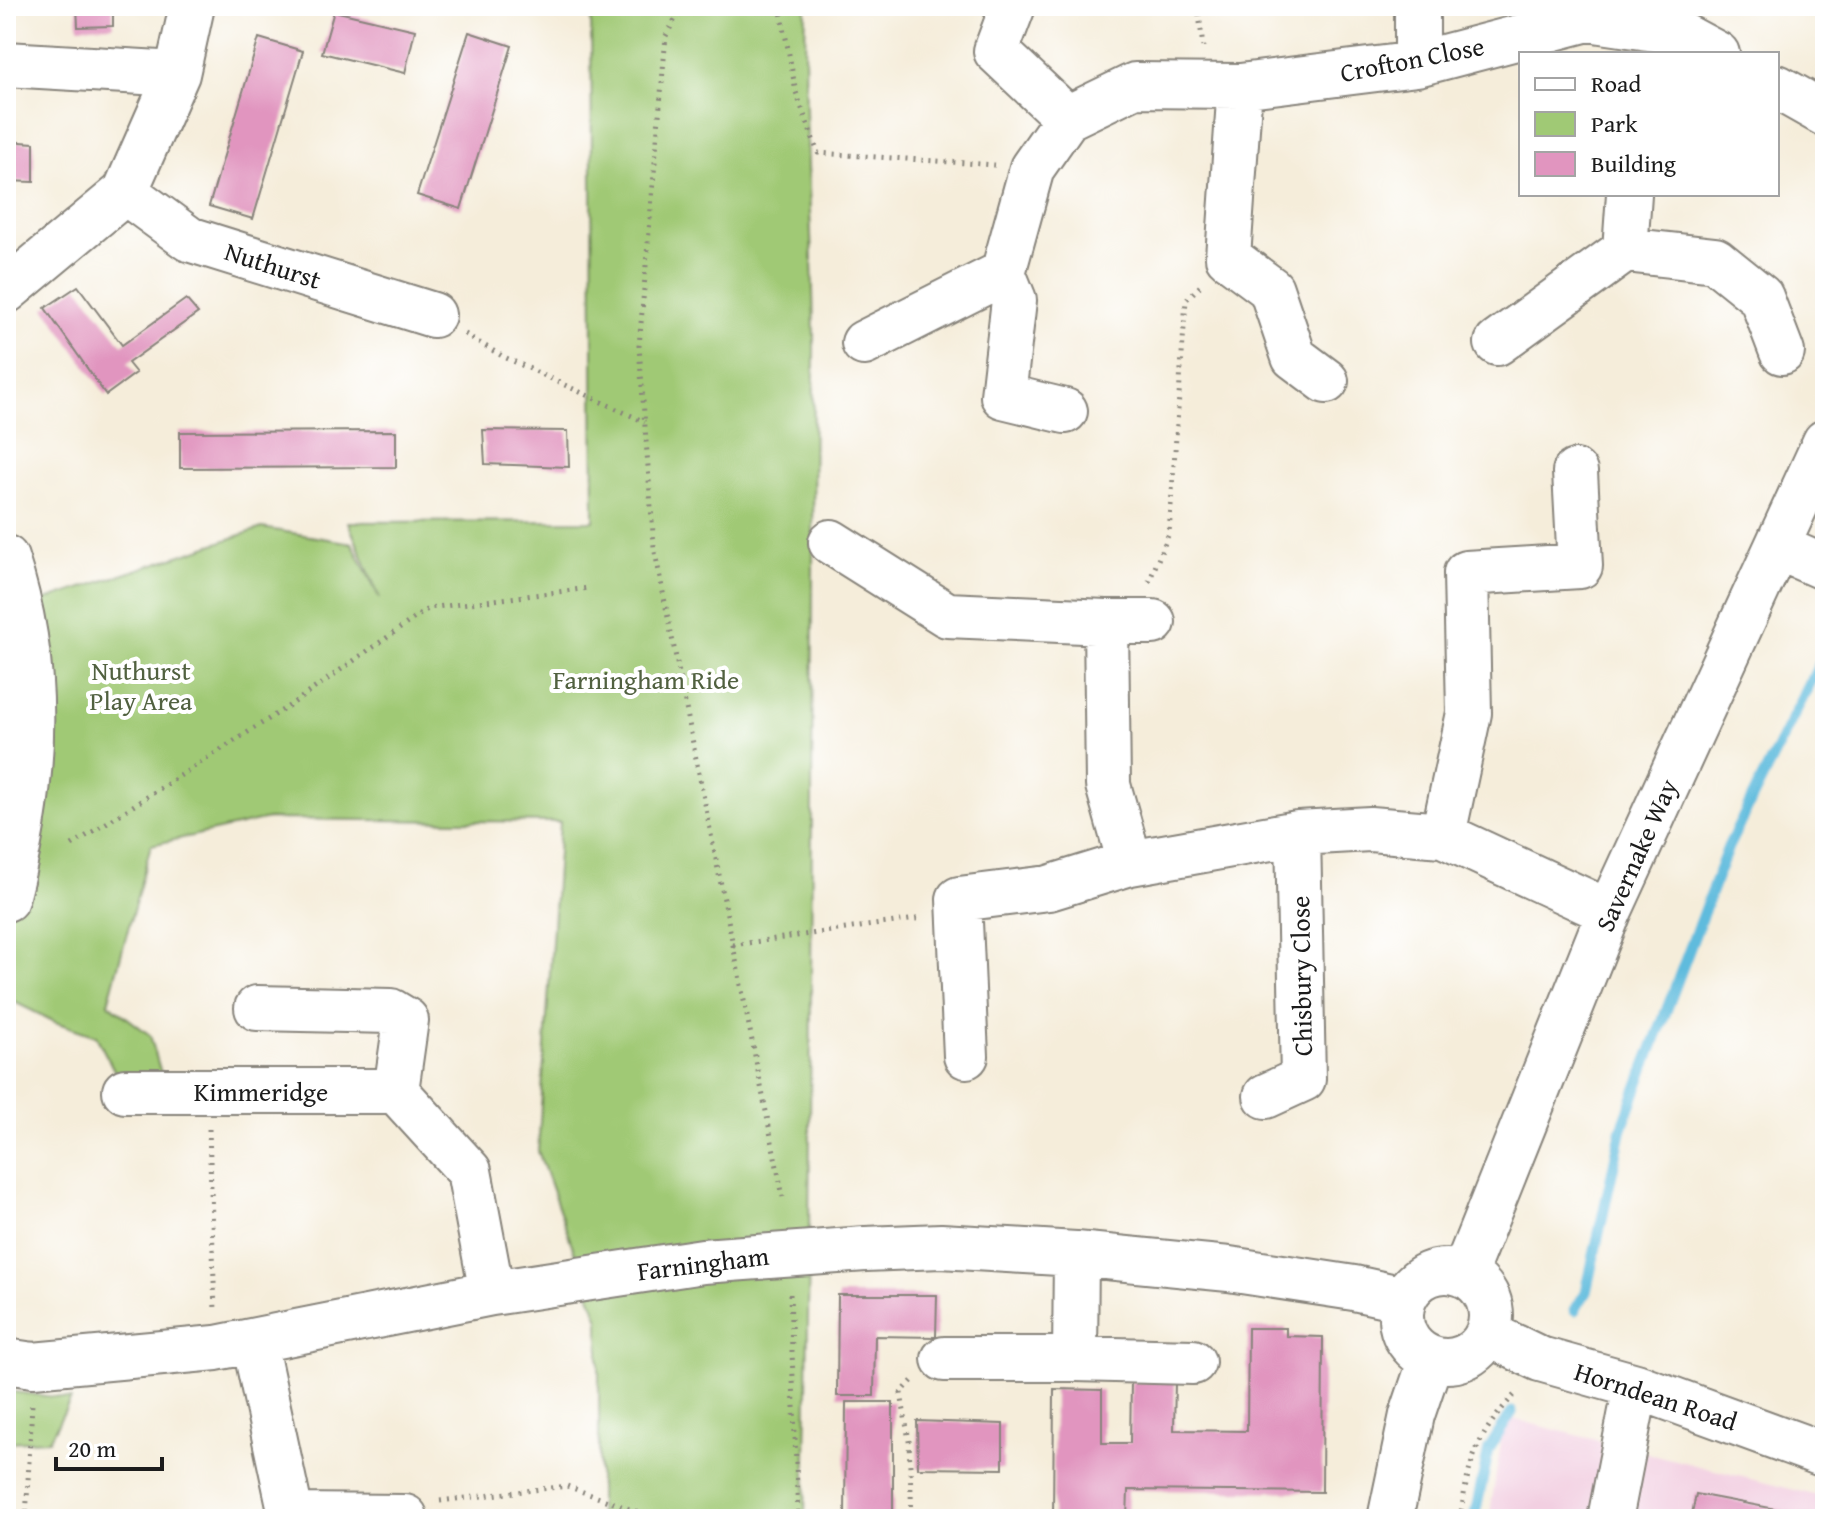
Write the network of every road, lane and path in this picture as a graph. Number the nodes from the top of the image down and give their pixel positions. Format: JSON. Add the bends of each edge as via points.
{"nodes":[{"id":1,"x":192,"y":6,"type":"edge"},
{"id":2,"x":682,"y":6,"type":"edge"},
{"id":3,"x":780,"y":6,"type":"edge"},
{"id":4,"x":1013,"y":6,"type":"edge"},
{"id":5,"x":1417,"y":6,"type":"edge"},
{"id":6,"x":1629,"y":28,"type":"edge"},
{"id":7,"x":1713,"y":52,"type":"edge"},
{"id":8,"x":6,"y":64,"type":"edge"},
{"id":9,"x":1417,"y":64,"type":"junction"},
{"id":10,"x":177,"y":74,"type":"junction"},
{"id":11,"x":1240,"y":86,"type":"junction"},
{"id":12,"x":1779,"y":88,"type":"edge"},
{"id":13,"x":1825,"y":114,"type":"edge"},
{"id":14,"x":1067,"y":118,"type":"junction"},
{"id":15,"x":1032,"y":168,"type":"junction"},
{"id":16,"x":125,"y":192,"type":"junction"},
{"id":17,"x":1629,"y":196,"type":"edge"},
{"id":18,"x":1625,"y":250,"type":"junction"},
{"id":19,"x":1228,"y":257,"type":"junction"},
{"id":20,"x":1003,"y":273,"type":"junction"},
{"id":21,"x":6,"y":291,"type":"edge"},
{"id":22,"x":433,"y":315,"type":"joint"},
{"id":23,"x":864,"y":343,"type":"dead end"},
{"id":24,"x":1497,"y":343,"type":"dead end"},
{"id":25,"x":1782,"y":352,"type":"dead end"},
{"id":26,"x":1326,"y":381,"type":"dead end"},
{"id":27,"x":1065,"y":411,"type":"dead end"},
{"id":28,"x":645,"y":422,"type":"junction"},
{"id":29,"x":1825,"y":442,"type":"edge"},
{"id":30,"x":1575,"y":472,"type":"dead end"},
{"id":31,"x":831,"y":542,"type":"dead end"},
{"id":32,"x":1777,"y":547,"type":"junction"},
{"id":33,"x":6,"y":558,"type":"edge"},
{"id":34,"x":1825,"y":568,"type":"edge"},
{"id":35,"x":590,"y":588,"type":"dead end"},
{"id":36,"x":1131,"y":622,"type":"junction"},
{"id":37,"x":1298,"y":833,"type":"junction"},
{"id":38,"x":1443,"y":835,"type":"junction"},
{"id":39,"x":72,"y":845,"type":"dead end"},
{"id":40,"x":1130,"y":863,"type":"junction"},
{"id":41,"x":6,"y":899,"type":"edge"},
{"id":42,"x":959,"y":899,"type":"junction"},
{"id":43,"x":1609,"y":912,"type":"junction"},
{"id":44,"x":733,"y":945,"type":"junction"},
{"id":45,"x":257,"y":1008,"type":"dead end"},
{"id":46,"x":966,"y":1056,"type":"dead end"},
{"id":47,"x":125,"y":1091,"type":"dead end"},
{"id":48,"x":208,"y":1091,"type":"junction"},
{"id":49,"x":396,"y":1091,"type":"junction"},
{"id":50,"x":1266,"y":1096,"type":"dead end"},
{"id":51,"x":783,"y":1197,"type":"dead end"},
{"id":52,"x":1076,"y":1254,"type":"junction"},
{"id":53,"x":1464,"y":1274,"type":"junction"},
{"id":54,"x":790,"y":1285,"type":"dead end"},
{"id":55,"x":492,"y":1293,"type":"junction"},
{"id":56,"x":1404,"y":1299,"type":"junction"},
{"id":57,"x":1488,"y":1334,"type":"junction"},
{"id":58,"x":235,"y":1345,"type":"junction"},
{"id":59,"x":944,"y":1359,"type":"joint"},
{"id":60,"x":1075,"y":1359,"type":"junction"},
{"id":61,"x":1431,"y":1359,"type":"junction"},
{"id":62,"x":1193,"y":1362,"type":"dead end"},
{"id":63,"x":20,"y":1363,"type":"edge"},
{"id":64,"x":1636,"y":1386,"type":"junction"},
{"id":65,"x":1521,"y":1387,"type":"dead end"},
{"id":66,"x":1825,"y":1455,"type":"edge"},
{"id":67,"x":292,"y":1517,"type":"edge"},
{"id":68,"x":405,"y":1517,"type":"joint"},
{"id":69,"x":26,"y":1519,"type":"edge"},
{"id":70,"x":657,"y":1519,"type":"edge"},
{"id":71,"x":798,"y":1519,"type":"edge"},
{"id":72,"x":912,"y":1519,"type":"edge"},
{"id":73,"x":1390,"y":1519,"type":"edge"},
{"id":74,"x":1460,"y":1519,"type":"edge"},
{"id":75,"x":1610,"y":1519,"type":"edge"}],
"edges":[{"from":1,"to":10,"type":"street"},
{"from":2,"to":28,"type":"path","via":[[664,51],[639,346]]},
{"from":3,"to":15,"type":"path","via":[[796,92],[818,153]]},
{"from":4,"to":14,"type":"street","via":[[996,51]]},
{"from":5,"to":9,"type":"street"},
{"from":6,"to":7,"type":"street","name":"Crofton Close","via":[[1676,32]]},
{"from":6,"to":9,"type":"street","name":"Crofton Close","via":[[1588,19]]},
{"from":8,"to":10,"type":"street"},
{"from":9,"to":11,"type":"street","name":"Crofton Close"},
{"from":10,"to":16,"type":"street"},
{"from":11,"to":14,"type":"street","name":"Crofton Close","via":[[1135,85]]},
{"from":11,"to":19,"type":"street"},
{"from":12,"to":13,"type":"street"},
{"from":14,"to":15,"type":"street","name":"Crofton Close"},
{"from":15,"to":20,"type":"street","name":"Crofton Close"},
{"from":16,"to":21,"type":"street"},
{"from":16,"to":22,"type":"street","name":"Nuthurst","via":[[189,239]]},
{"from":17,"to":18,"type":"street"},
{"from":18,"to":24,"type":"street"},
{"from":18,"to":25,"type":"street","via":[[1715,260],[1761,297]]},
{"from":19,"to":26,"type":"street","via":[[1271,289],[1294,357]]},
{"from":19,"to":36,"type":"path","via":[[1186,300],[1169,533]]},
{"from":20,"to":23,"type":"street"},
{"from":20,"to":27,"type":"street","via":[[1014,300],[1003,396]]},
{"from":22,"to":28,"type":"path","via":[[502,356]]},
{"from":28,"to":44,"type":"path","via":[[654,547]]},
{"from":29,"to":32,"type":"street","name":"Savernake Way"},
{"from":30,"to":38,"type":"street","via":[[1580,566],[1456,573],[1469,713]]},
{"from":31,"to":36,"type":"street","via":[[947,615]]},
{"from":32,"to":34,"type":"street"},
{"from":32,"to":43,"type":"street","name":"Savernake Way"},
{"from":33,"to":41,"type":"street","via":[[28,644],[33,719],[21,840]]},
{"from":35,"to":39,"type":"path","via":[[429,608],[292,704]]},
{"from":36,"to":40,"type":"street","via":[[1108,785]]},
{"from":37,"to":38,"type":"street","via":[[1370,829]]},
{"from":37,"to":40,"type":"street"},
{"from":37,"to":50,"type":"street","name":"Chisbury Close","via":[[1303,1079]]},
{"from":38,"to":43,"type":"street"},
{"from":40,"to":42,"type":"street","via":[[1049,888]]},
{"from":42,"to":44,"type":"path","via":[[922,918]]},
{"from":42,"to":46,"type":"street"},
{"from":43,"to":53,"type":"street","name":"Savernake Way"},
{"from":44,"to":51,"type":"path"},
{"from":45,"to":49,"type":"street","via":[[391,1011],[406,1020]]},
{"from":47,"to":48,"type":"street","name":"Kimmeridge"},
{"from":48,"to":49,"type":"street","name":"Kimmeridge"},
{"from":48,"to":58,"type":"path"},
{"from":49,"to":55,"type":"street","via":[[469,1171]]},
{"from":52,"to":55,"type":"street","name":"Farningham","via":[[941,1246],[788,1253]]},
{"from":52,"to":56,"type":"street","name":"Farningham","via":[[1229,1269]]},
{"from":52,"to":60,"type":"street"},
{"from":53,"to":56,"type":"street","via":[[1450,1270],[1422,1277]]},
{"from":53,"to":57,"type":"street","via":[[1486,1292],[1492,1321]]},
{"from":54,"to":71,"type":"path"},
{"from":55,"to":58,"type":"street","name":"Farningham"},
{"from":56,"to":61,"type":"street","via":[[1402,1328],[1418,1352]]},
{"from":57,"to":61,"type":"street","via":[[1470,1355]]},
{"from":57,"to":64,"type":"street","name":"Horndean Road","via":[[1540,1359]]},
{"from":58,"to":63,"type":"street","name":"Farningham"},
{"from":58,"to":67,"type":"street"},
{"from":59,"to":60,"type":"street"},
{"from":59,"to":72,"type":"path","via":[[929,1359],[901,1393]]},
{"from":60,"to":62,"type":"street"},
{"from":61,"to":73,"type":"street","via":[[1412,1415]]},
{"from":63,"to":69,"type":"path"},
{"from":64,"to":66,"type":"street","name":"Horndean Road"},
{"from":64,"to":75,"type":"street"},
{"from":65,"to":74,"type":"path","via":[[1495,1415],[1469,1460]]},
{"from":67,"to":68,"type":"street"},
{"from":68,"to":70,"type":"path","via":[[417,1504],[567,1486]]}]}
